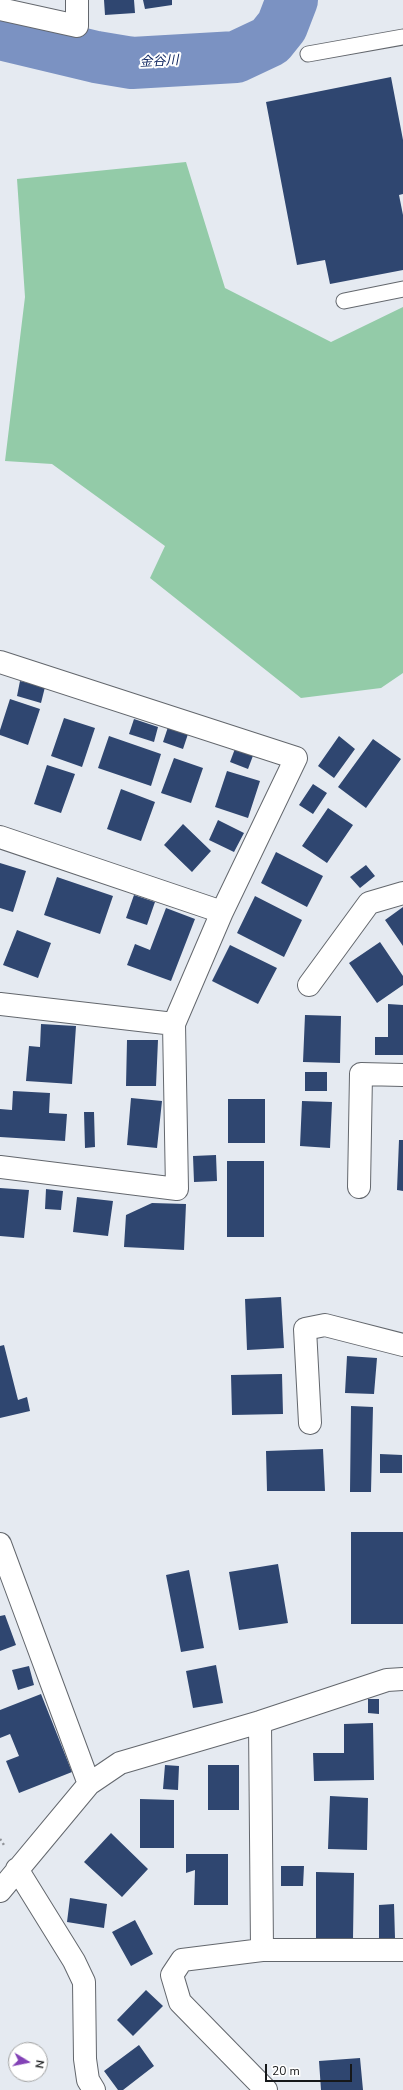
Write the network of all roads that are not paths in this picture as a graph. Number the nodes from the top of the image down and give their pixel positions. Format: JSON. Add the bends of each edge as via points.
{"nodes":[{"id":1,"x":77,"y":0,"type":"edge"},
{"id":2,"x":0,"y":8,"type":"edge"},
{"id":3,"x":403,"y":37,"type":"edge"},
{"id":4,"x":308,"y":54,"type":"dead end"},
{"id":5,"x":403,"y":289,"type":"edge"},
{"id":6,"x":344,"y":301,"type":"dead end"},
{"id":7,"x":0,"y":662,"type":"edge"},
{"id":8,"x":0,"y":837,"type":"edge"},
{"id":9,"x":403,"y":893,"type":"edge"},
{"id":10,"x":222,"y":912,"type":"junction"},
{"id":11,"x":309,"y":985,"type":"dead end"},
{"id":12,"x":0,"y":1004,"type":"edge"},
{"id":13,"x":174,"y":1024,"type":"junction"},
{"id":14,"x":403,"y":1075,"type":"edge"},
{"id":15,"x":0,"y":1167,"type":"edge"},
{"id":16,"x":359,"y":1187,"type":"dead end"},
{"id":17,"x":403,"y":1345,"type":"edge"},
{"id":18,"x":310,"y":1423,"type":"dead end"},
{"id":19,"x":0,"y":1544,"type":"edge"},
{"id":20,"x":403,"y":1679,"type":"edge"},
{"id":21,"x":260,"y":1722,"type":"junction"},
{"id":22,"x":88,"y":1784,"type":"junction"},
{"id":23,"x":17,"y":1869,"type":"junction"},
{"id":24,"x":0,"y":1891,"type":"edge"},
{"id":25,"x":262,"y":1950,"type":"junction"},
{"id":26,"x":403,"y":1950,"type":"edge"},
{"id":27,"x":94,"y":2090,"type":"edge"},
{"id":28,"x":266,"y":2090,"type":"edge"}],
"edges":[{"from":1,"to":2,"type":"street","via":[[77,26]]},
{"from":3,"to":4,"type":"lane"},
{"from":5,"to":6,"type":"lane"},
{"from":7,"to":10,"type":"street","via":[[296,758]]},
{"from":8,"to":10,"type":"street"},
{"from":9,"to":11,"type":"street","via":[[369,903]]},
{"from":10,"to":13,"type":"street"},
{"from":12,"to":13,"type":"street"},
{"from":13,"to":15,"type":"street","via":[[177,1189]]},
{"from":14,"to":16,"type":"street","via":[[361,1074]]},
{"from":17,"to":18,"type":"street","via":[[325,1325],[305,1329]]},
{"from":19,"to":22,"type":"street"},
{"from":20,"to":21,"type":"street","via":[[387,1680]]},
{"from":21,"to":22,"type":"street","via":[[120,1763]]},
{"from":21,"to":25,"type":"street"},
{"from":22,"to":23,"type":"street"},
{"from":23,"to":24,"type":"street"},
{"from":23,"to":27,"type":"street","via":[[74,1961],[84,1982],[85,2059],[88,2080]]},
{"from":25,"to":26,"type":"street"},
{"from":25,"to":28,"type":"street","via":[[182,1960],[172,1975],[180,2002]]}]}
